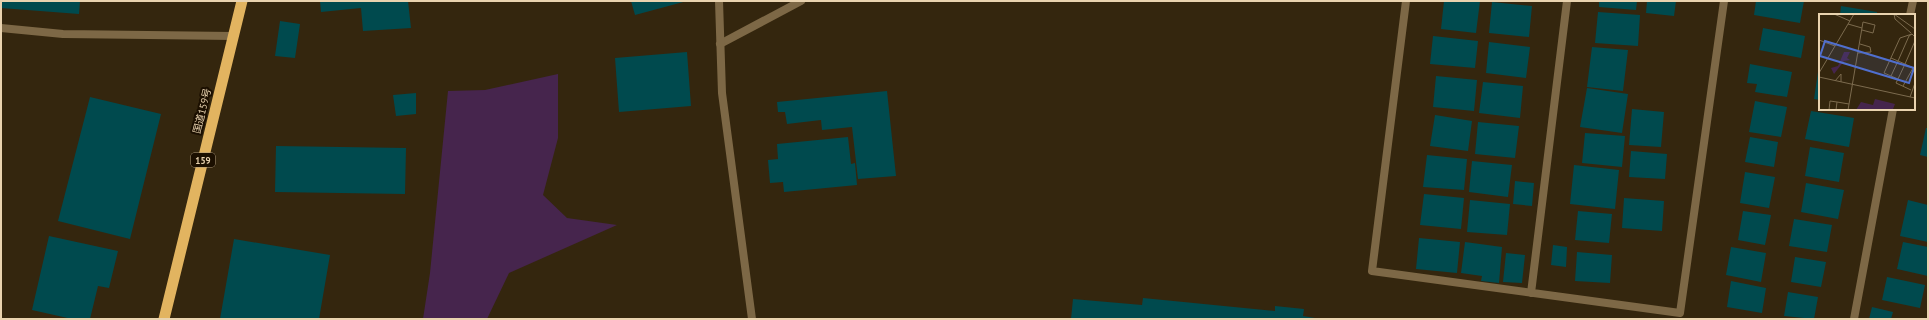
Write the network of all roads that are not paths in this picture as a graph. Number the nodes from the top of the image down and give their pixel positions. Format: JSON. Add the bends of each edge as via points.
{"nodes":[{"id":1,"x":242,"y":1,"type":"edge"},
{"id":2,"x":719,"y":1,"type":"edge"},
{"id":3,"x":801,"y":1,"type":"edge"},
{"id":4,"x":1406,"y":1,"type":"edge"},
{"id":5,"x":1566,"y":1,"type":"edge"},
{"id":6,"x":1724,"y":1,"type":"edge"},
{"id":7,"x":1913,"y":1,"type":"edge"},
{"id":8,"x":1910,"y":14,"type":"edge"},
{"id":9,"x":1,"y":28,"type":"edge"},
{"id":10,"x":233,"y":36,"type":"junction"},
{"id":11,"x":720,"y":44,"type":"junction"},
{"id":12,"x":1893,"y":110,"type":"edge"},
{"id":13,"x":1531,"y":293,"type":"junction"},
{"id":14,"x":1680,"y":316,"type":"edge"},
{"id":15,"x":164,"y":319,"type":"edge"},
{"id":16,"x":752,"y":319,"type":"edge"},
{"id":17,"x":1854,"y":319,"type":"edge"}],
"edges":[{"from":1,"to":10,"type":"highway","name":"国道159号","number":"159"},
{"from":2,"to":11,"type":"street"},
{"from":3,"to":11,"type":"street"},
{"from":4,"to":13,"type":"street","via":[[1372,271]]},
{"from":5,"to":13,"type":"street"},
{"from":6,"to":14,"type":"street"},
{"from":7,"to":8,"type":"street"},
{"from":9,"to":10,"type":"street","via":[[63,34]]},
{"from":10,"to":15,"type":"highway","name":"国道159号","number":"159"},
{"from":11,"to":16,"type":"street","via":[[722,93]]},
{"from":12,"to":17,"type":"street"},
{"from":13,"to":14,"type":"street"}]}
